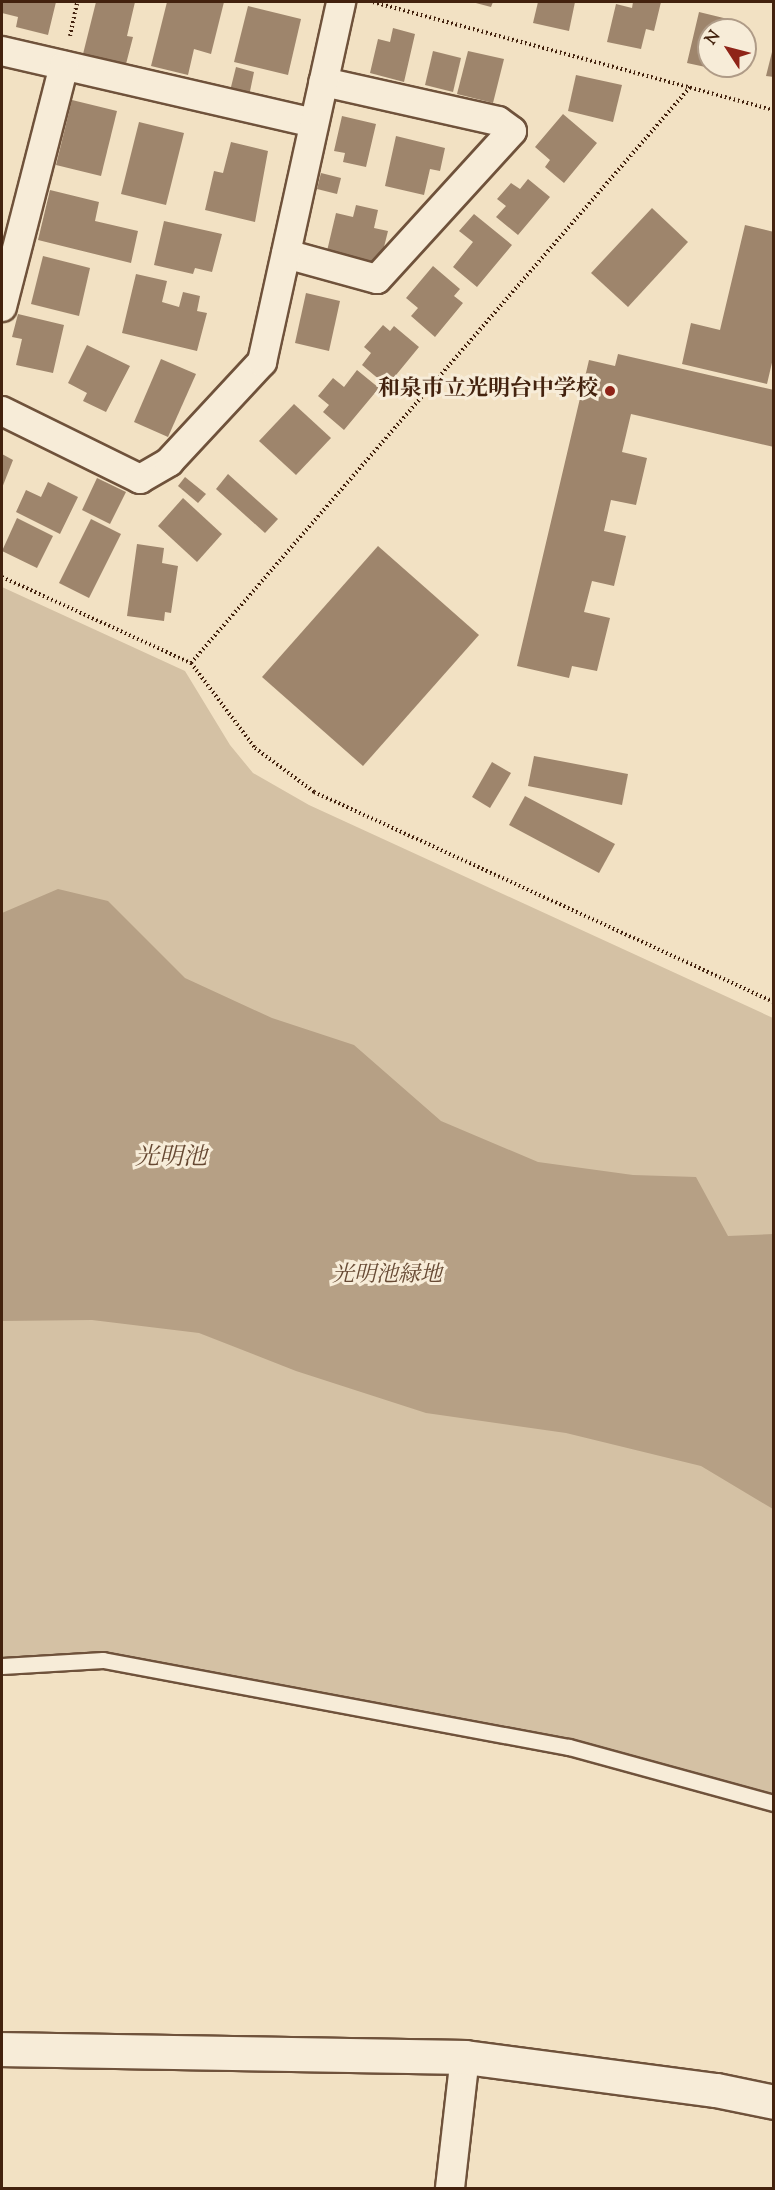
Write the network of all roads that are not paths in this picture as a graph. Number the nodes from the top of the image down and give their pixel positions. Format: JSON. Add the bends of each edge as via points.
{"nodes":[{"id":1,"x":341,"y":2,"type":"edge"},
{"id":2,"x":2,"y":51,"type":"edge"},
{"id":3,"x":64,"y":66,"type":"junction"},
{"id":4,"x":323,"y":82,"type":"junction"},
{"id":5,"x":313,"y":123,"type":"junction"},
{"id":6,"x":286,"y":254,"type":"junction"},
{"id":7,"x":2,"y":308,"type":"edge"},
{"id":8,"x":2,"y":411,"type":"edge"},
{"id":9,"x":2,"y":1666,"type":"edge"},
{"id":10,"x":774,"y":1803,"type":"edge"},
{"id":11,"x":2,"y":2049,"type":"edge"},
{"id":12,"x":465,"y":2057,"type":"junction"},
{"id":13,"x":774,"y":2102,"type":"edge"},
{"id":14,"x":450,"y":2188,"type":"edge"}],
"edges":[{"from":1,"to":4,"type":"street"},
{"from":2,"to":3,"type":"street"},
{"from":3,"to":5,"type":"street"},
{"from":3,"to":7,"type":"street"},
{"from":4,"to":5,"type":"street"},
{"from":4,"to":6,"type":"street","via":[[498,121],[512,130],[377,279]]},
{"from":5,"to":6,"type":"street"},
{"from":6,"to":8,"type":"street","via":[[262,363],[169,462],[140,479]]},
{"from":9,"to":10,"type":"lane","via":[[103,1660],[568,1747]]},
{"from":11,"to":12,"type":"street"},
{"from":12,"to":13,"type":"street","via":[[716,2090]]},
{"from":12,"to":14,"type":"street"}]}
